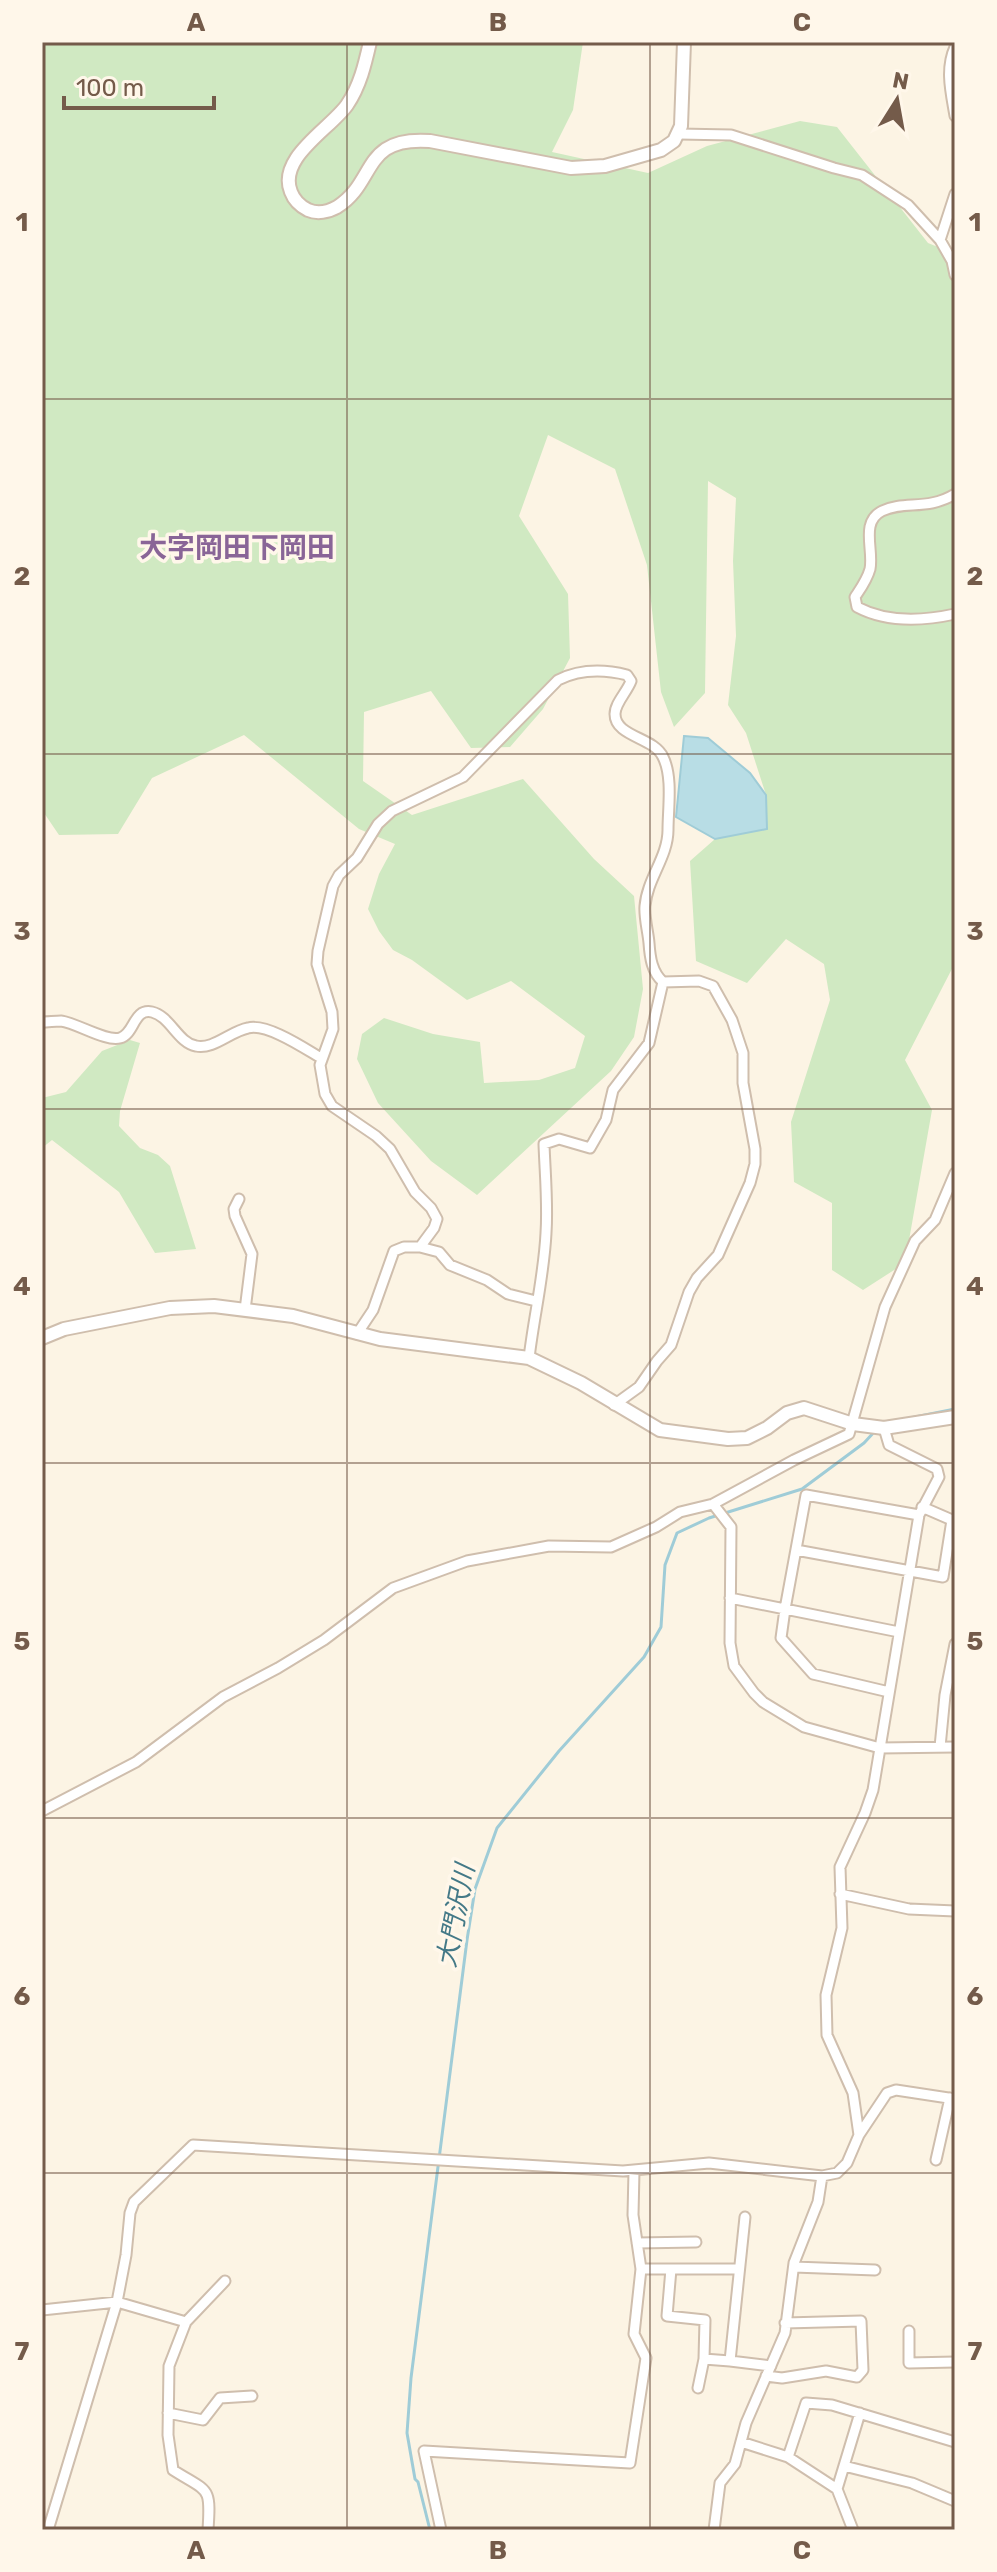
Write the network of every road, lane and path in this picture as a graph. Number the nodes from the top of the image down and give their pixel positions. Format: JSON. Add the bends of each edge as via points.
{"nodes":[{"id":1,"x":370,"y":42,"type":"edge"},
{"id":2,"x":684,"y":42,"type":"edge"},
{"id":3,"x":955,"y":47,"type":"edge"},
{"id":4,"x":955,"y":116,"type":"edge"},
{"id":5,"x":679,"y":134,"type":"junction"},
{"id":6,"x":955,"y":194,"type":"edge"},
{"id":7,"x":940,"y":240,"type":"junction"},
{"id":8,"x":955,"y":275,"type":"edge"},
{"id":9,"x":955,"y":494,"type":"edge"},
{"id":10,"x":955,"y":614,"type":"edge"},
{"id":11,"x":663,"y":982,"type":"junction"},
{"id":12,"x":42,"y":1022,"type":"edge"},
{"id":13,"x":321,"y":1058,"type":"junction"},
{"id":14,"x":955,"y":1173,"type":"edge"},
{"id":15,"x":239,"y":1199,"type":"dead end"},
{"id":16,"x":420,"y":1247,"type":"junction"},
{"id":17,"x":536,"y":1301,"type":"junction"},
{"id":18,"x":245,"y":1310,"type":"junction"},
{"id":19,"x":357,"y":1334,"type":"junction"},
{"id":20,"x":42,"y":1338,"type":"edge"},
{"id":21,"x":529,"y":1358,"type":"junction"},
{"id":22,"x":614,"y":1405,"type":"junction"},
{"id":23,"x":955,"y":1417,"type":"edge"},
{"id":24,"x":853,"y":1424,"type":"junction"},
{"id":25,"x":884,"y":1428,"type":"junction"},
{"id":26,"x":716,"y":1508,"type":"junction"},
{"id":27,"x":920,"y":1511,"type":"junction"},
{"id":28,"x":796,"y":1550,"type":"junction"},
{"id":29,"x":909,"y":1573,"type":"junction"},
{"id":30,"x":730,"y":1598,"type":"junction"},
{"id":31,"x":785,"y":1609,"type":"junction"},
{"id":32,"x":899,"y":1632,"type":"junction"},
{"id":33,"x":955,"y":1644,"type":"edge"},
{"id":34,"x":889,"y":1692,"type":"junction"},
{"id":35,"x":940,"y":1747,"type":"junction"},
{"id":36,"x":955,"y":1747,"type":"edge"},
{"id":37,"x":880,"y":1748,"type":"junction"},
{"id":38,"x":42,"y":1811,"type":"edge"},
{"id":39,"x":840,"y":1894,"type":"junction"},
{"id":40,"x":955,"y":1911,"type":"edge"},
{"id":41,"x":952,"y":2098,"type":"edge"},
{"id":42,"x":859,"y":2135,"type":"junction"},
{"id":43,"x":936,"y":2160,"type":"dead end"},
{"id":44,"x":634,"y":2171,"type":"junction"},
{"id":45,"x":822,"y":2176,"type":"junction"},
{"id":46,"x":745,"y":2217,"type":"dead end"},
{"id":47,"x":696,"y":2242,"type":"dead end"},
{"id":48,"x":637,"y":2243,"type":"junction"},
{"id":49,"x":794,"y":2267,"type":"junction"},
{"id":50,"x":641,"y":2269,"type":"junction"},
{"id":51,"x":671,"y":2269,"type":"junction"},
{"id":52,"x":738,"y":2269,"type":"junction"},
{"id":53,"x":875,"y":2270,"type":"dead end"},
{"id":54,"x":225,"y":2281,"type":"dead end"},
{"id":55,"x":117,"y":2302,"type":"junction"},
{"id":56,"x":42,"y":2310,"type":"edge"},
{"id":57,"x":186,"y":2322,"type":"junction"},
{"id":58,"x":785,"y":2323,"type":"junction"},
{"id":59,"x":909,"y":2331,"type":"dead end"},
{"id":60,"x":704,"y":2359,"type":"junction"},
{"id":61,"x":730,"y":2361,"type":"junction"},
{"id":62,"x":955,"y":2362,"type":"edge"},
{"id":63,"x":768,"y":2371,"type":"junction"},
{"id":64,"x":698,"y":2388,"type":"dead end"},
{"id":65,"x":252,"y":2396,"type":"dead end"},
{"id":66,"x":168,"y":2413,"type":"junction"},
{"id":67,"x":860,"y":2413,"type":"junction"},
{"id":68,"x":741,"y":2442,"type":"junction"},
{"id":69,"x":955,"y":2442,"type":"edge"},
{"id":70,"x":788,"y":2457,"type":"junction"},
{"id":71,"x":844,"y":2466,"type":"junction"},
{"id":72,"x":837,"y":2489,"type":"junction"},
{"id":73,"x":955,"y":2501,"type":"edge"},
{"id":74,"x":48,"y":2530,"type":"edge"},
{"id":75,"x":208,"y":2530,"type":"edge"},
{"id":76,"x":441,"y":2530,"type":"edge"},
{"id":77,"x":714,"y":2530,"type":"edge"},
{"id":78,"x":853,"y":2530,"type":"edge"}],
"edges":[{"from":1,"to":5,"type":"street","via":[[349,102],[291,167],[293,196],[309,211],[334,209],[344,202],[376,158],[399,143],[430,141],[549,165],[590,167],[661,150]]},
{"from":2,"to":5,"type":"street"},
{"from":3,"to":4,"type":"street","via":[[949,62]]},
{"from":5,"to":7,"type":"street","via":[[731,135],[862,175],[908,205]]},
{"from":6,"to":7,"type":"street"},
{"from":7,"to":8,"type":"street"},
{"from":9,"to":10,"type":"street","via":[[941,502],[877,514],[869,530],[869,571],[855,597],[857,607],[865,611],[909,620]]},
{"from":11,"to":13,"type":"street","via":[[651,961],[645,906],[668,835],[662,754],[650,742],[619,728],[616,707],[628,690],[627,675],[571,673],[463,777],[392,811],[339,875],[318,951],[333,1029]]},
{"from":11,"to":17,"type":"street","via":[[649,1043],[613,1090],[606,1120],[590,1148],[559,1139],[544,1144],[547,1229]]},
{"from":11,"to":22,"type":"street","via":[[713,986],[732,1020],[743,1053],[755,1164],[718,1255],[689,1292],[671,1345],[639,1387]]},
{"from":12,"to":13,"type":"street","via":[[62,1021],[120,1038],[137,1017],[150,1011],[198,1047],[258,1027]]},
{"from":13,"to":16,"type":"street","via":[[325,1094],[332,1106],[390,1149],[437,1219]]},
{"from":14,"to":24,"type":"street","via":[[935,1220],[915,1241],[885,1307]]},
{"from":15,"to":18,"type":"street","via":[[235,1216],[252,1254]]},
{"from":16,"to":17,"type":"street","via":[[439,1252],[450,1265],[508,1294]]},
{"from":16,"to":19,"type":"street","via":[[394,1251],[373,1310]]},
{"from":17,"to":21,"type":"street"},
{"from":18,"to":19,"type":"street","via":[[293,1316]]},
{"from":18,"to":20,"type":"street","via":[[170,1308]]},
{"from":19,"to":21,"type":"street"},
{"from":21,"to":22,"type":"street"},
{"from":22,"to":24,"type":"street","via":[[660,1430],[728,1439],[747,1438],[804,1408]]},
{"from":23,"to":25,"type":"street"},
{"from":24,"to":25,"type":"street"},
{"from":24,"to":26,"type":"street","via":[[849,1434],[794,1460]]},
{"from":25,"to":27,"type":"street","via":[[889,1445],[937,1469],[939,1477]]},
{"from":26,"to":30,"type":"street","via":[[731,1527]]},
{"from":26,"to":38,"type":"street","via":[[680,1512],[611,1547],[549,1546],[481,1558],[393,1588],[324,1640],[223,1697],[136,1762]]},
{"from":27,"to":28,"type":"street","via":[[806,1495]]},
{"from":27,"to":29,"type":"street"},
{"from":27,"to":29,"type":"street","via":[[952,1520],[943,1577]]},
{"from":28,"to":29,"type":"street"},
{"from":28,"to":31,"type":"street"},
{"from":29,"to":32,"type":"street"},
{"from":30,"to":31,"type":"street"},
{"from":30,"to":37,"type":"street","via":[[734,1666],[754,1693],[804,1727]]},
{"from":31,"to":32,"type":"street"},
{"from":31,"to":34,"type":"street","via":[[781,1638],[813,1674]]},
{"from":32,"to":34,"type":"street"},
{"from":33,"to":35,"type":"street"},
{"from":34,"to":37,"type":"street"},
{"from":35,"to":36,"type":"street"},
{"from":35,"to":37,"type":"street"},
{"from":37,"to":39,"type":"street","via":[[873,1790],[840,1867]]},
{"from":39,"to":40,"type":"street","via":[[909,1909]]},
{"from":39,"to":42,"type":"street","via":[[842,1928],[826,1995],[827,2035],[853,2093]]},
{"from":41,"to":42,"type":"street","via":[[887,2093]]},
{"from":41,"to":43,"type":"street"},
{"from":42,"to":45,"type":"street","via":[[847,2163],[837,2173]]},
{"from":44,"to":45,"type":"street","via":[[709,2163]]},
{"from":44,"to":48,"type":"street"},
{"from":44,"to":55,"type":"street","via":[[193,2145],[134,2202]]},
{"from":45,"to":49,"type":"street"},
{"from":46,"to":52,"type":"street"},
{"from":47,"to":48,"type":"street"},
{"from":48,"to":50,"type":"street"},
{"from":49,"to":53,"type":"street"},
{"from":49,"to":58,"type":"street"},
{"from":50,"to":51,"type":"street"},
{"from":50,"to":76,"type":"street","via":[[634,2334],[646,2358],[630,2463],[424,2451]]},
{"from":51,"to":52,"type":"street"},
{"from":51,"to":60,"type":"street","via":[[667,2316],[705,2320]]},
{"from":52,"to":61,"type":"street"},
{"from":54,"to":57,"type":"street"},
{"from":55,"to":56,"type":"street"},
{"from":55,"to":57,"type":"street"},
{"from":55,"to":74,"type":"street"},
{"from":57,"to":66,"type":"street","via":[[169,2366]]},
{"from":58,"to":63,"type":"street"},
{"from":58,"to":63,"type":"street","via":[[861,2321],[863,2370],[857,2377],[826,2371],[782,2378]]},
{"from":59,"to":62,"type":"street","via":[[909,2363]]},
{"from":60,"to":61,"type":"street"},
{"from":60,"to":64,"type":"street"},
{"from":61,"to":63,"type":"street"},
{"from":63,"to":68,"type":"street"},
{"from":65,"to":66,"type":"street","via":[[220,2398],[203,2420]]},
{"from":66,"to":75,"type":"street","via":[[173,2470],[207,2492]]},
{"from":67,"to":69,"type":"street"},
{"from":67,"to":70,"type":"street","via":[[806,2403]]},
{"from":67,"to":71,"type":"street"},
{"from":68,"to":70,"type":"street"},
{"from":68,"to":77,"type":"street","via":[[735,2464],[720,2483]]},
{"from":70,"to":72,"type":"street"},
{"from":71,"to":72,"type":"street"},
{"from":71,"to":73,"type":"street","via":[[912,2483]]},
{"from":72,"to":78,"type":"street"}]}
